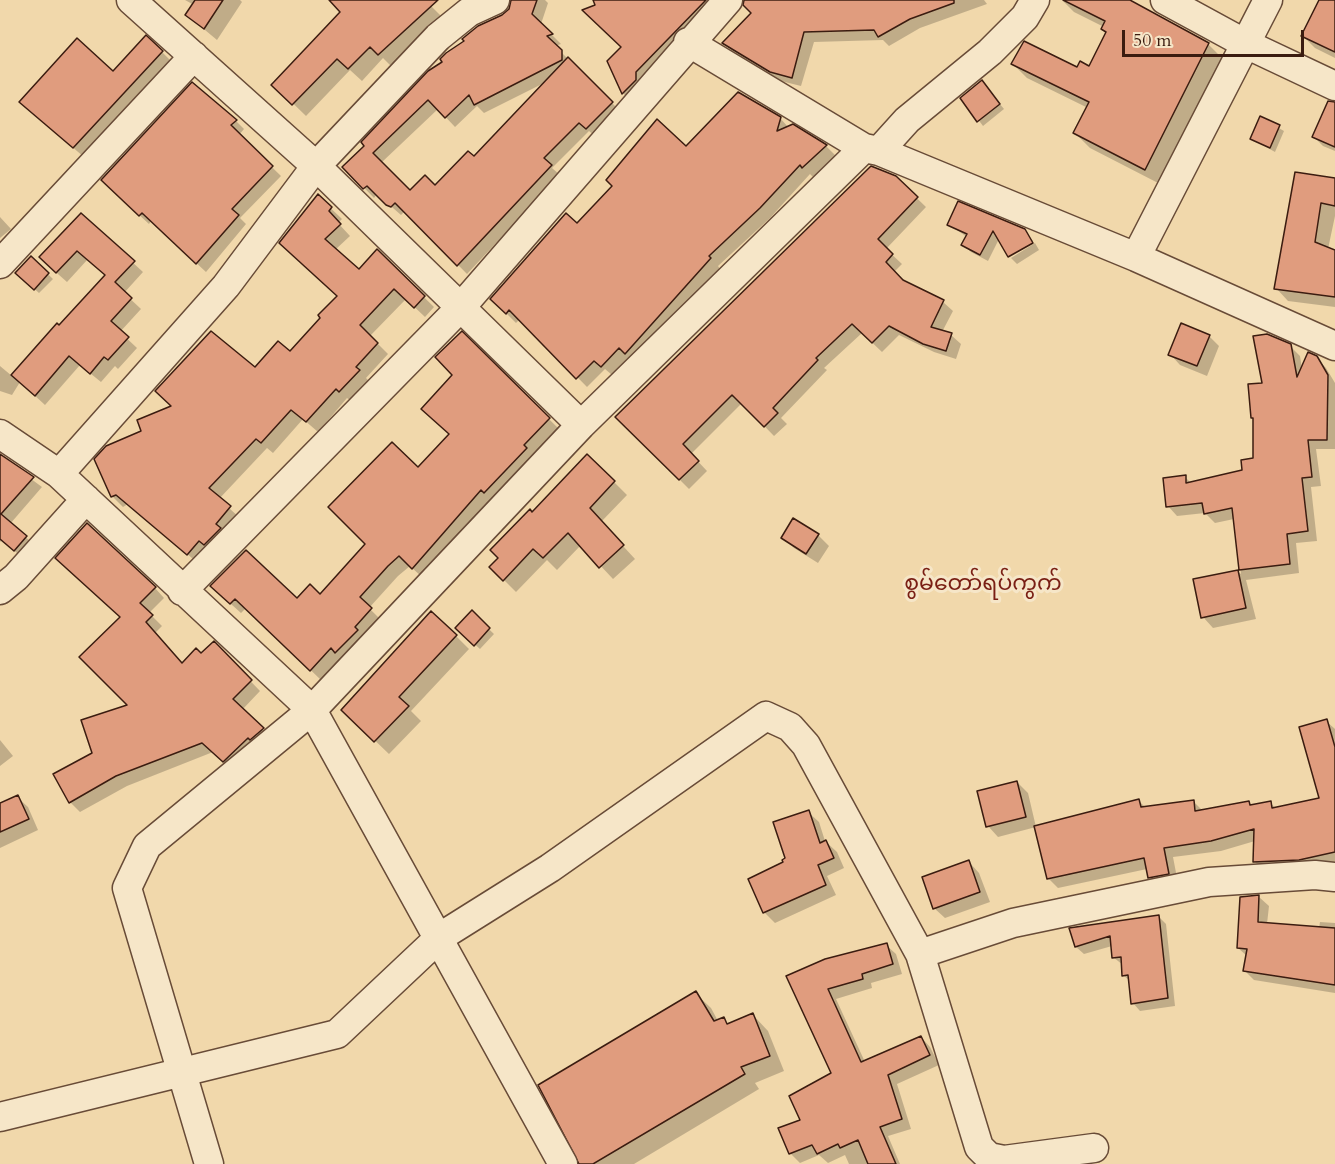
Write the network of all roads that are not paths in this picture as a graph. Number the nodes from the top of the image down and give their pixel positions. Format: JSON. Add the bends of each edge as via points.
{"nodes":[{"id":1,"x":131,"y":0,"type":"edge"},
{"id":2,"x":495,"y":0,"type":"edge"},
{"id":3,"x":728,"y":0,"type":"edge"},
{"id":4,"x":1035,"y":0,"type":"edge"},
{"id":5,"x":1165,"y":0,"type":"edge"},
{"id":6,"x":1268,"y":0,"type":"edge"},
{"id":7,"x":688,"y":42,"type":"junction"},
{"id":8,"x":1246,"y":44,"type":"junction"},
{"id":9,"x":194,"y":56,"type":"junction"},
{"id":10,"x":1335,"y":86,"type":"edge"},
{"id":11,"x":871,"y":149,"type":"junction"},
{"id":12,"x":316,"y":166,"type":"junction"},
{"id":13,"x":1136,"y":257,"type":"junction"},
{"id":14,"x":0,"y":264,"type":"edge"},
{"id":15,"x":461,"y":307,"type":"junction"},
{"id":16,"x":1335,"y":346,"type":"edge"},
{"id":17,"x":580,"y":425,"type":"junction"},
{"id":18,"x":0,"y":434,"type":"edge"},
{"id":19,"x":60,"y":474,"type":"junction"},
{"id":20,"x":86,"y":499,"type":"junction"},
{"id":21,"x":0,"y":590,"type":"edge"},
{"id":22,"x":182,"y":591,"type":"junction"},
{"id":23,"x":312,"y":710,"type":"junction"},
{"id":24,"x":1335,"y":877,"type":"edge"},
{"id":25,"x":440,"y":937,"type":"junction"},
{"id":26,"x":920,"y":954,"type":"junction"},
{"id":27,"x":183,"y":1073,"type":"junction"},
{"id":28,"x":0,"y":1117,"type":"edge"},
{"id":29,"x":1094,"y":1148,"type":"dead end"},
{"id":30,"x":209,"y":1164,"type":"edge"},
{"id":31,"x":563,"y":1164,"type":"edge"}],
"edges":[{"from":1,"to":9,"type":"street"},
{"from":2,"to":12,"type":"street","via":[[469,12],[438,37]]},
{"from":3,"to":7,"type":"street"},
{"from":4,"to":11,"type":"street","via":[[1025,18],[990,52]]},
{"from":5,"to":8,"type":"street"},
{"from":6,"to":8,"type":"street"},
{"from":7,"to":11,"type":"street"},
{"from":7,"to":15,"type":"street","via":[[609,139]]},
{"from":8,"to":10,"type":"street"},
{"from":8,"to":13,"type":"street"},
{"from":9,"to":12,"type":"street"},
{"from":9,"to":14,"type":"street"},
{"from":11,"to":13,"type":"street"},
{"from":11,"to":17,"type":"street"},
{"from":12,"to":15,"type":"street"},
{"from":12,"to":19,"type":"street","via":[[225,286]]},
{"from":13,"to":16,"type":"street"},
{"from":15,"to":17,"type":"street"},
{"from":15,"to":22,"type":"street"},
{"from":17,"to":23,"type":"street"},
{"from":18,"to":19,"type":"street"},
{"from":19,"to":20,"type":"street"},
{"from":20,"to":21,"type":"street","via":[[16,578]]},
{"from":20,"to":22,"type":"street"},
{"from":22,"to":23,"type":"street"},
{"from":23,"to":25,"type":"street"},
{"from":23,"to":27,"type":"street","via":[[147,846],[127,888]]},
{"from":24,"to":26,"type":"street","via":[[1209,882],[1013,923]]},
{"from":25,"to":26,"type":"street","via":[[550,868],[766,716],[790,727],[806,745]]},
{"from":25,"to":27,"type":"street","via":[[337,1034]]},
{"from":25,"to":31,"type":"street"},
{"from":26,"to":29,"type":"street","via":[[979,1147],[989,1157],[1004,1160]]},
{"from":27,"to":28,"type":"street"},
{"from":27,"to":30,"type":"street"}]}
